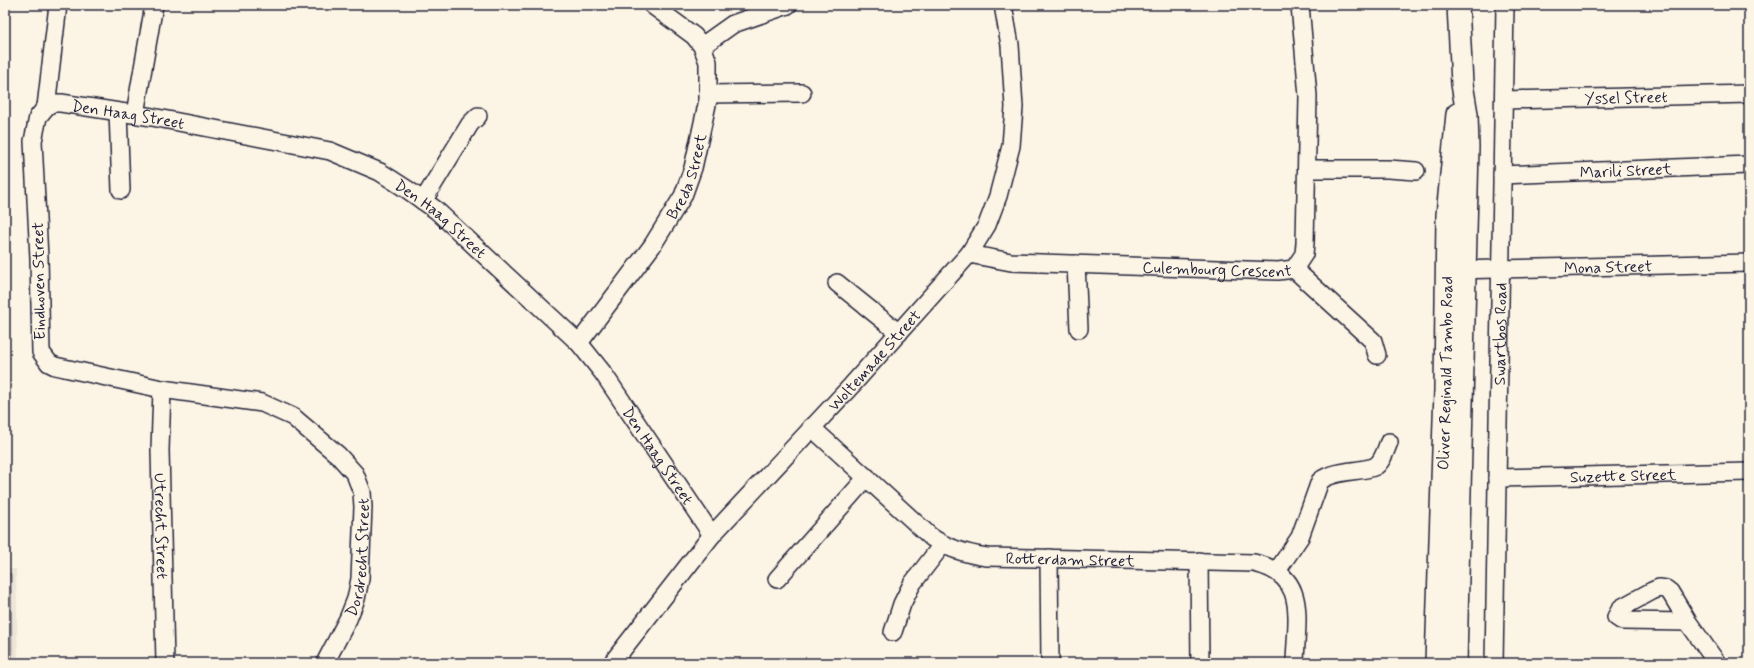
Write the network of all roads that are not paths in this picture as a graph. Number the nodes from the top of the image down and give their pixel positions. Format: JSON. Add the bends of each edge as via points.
{"nodes":[{"id":1,"x":58,"y":5,"type":"edge"},
{"id":2,"x":154,"y":5,"type":"edge"},
{"id":3,"x":652,"y":5,"type":"edge"},
{"id":4,"x":788,"y":5,"type":"edge"},
{"id":5,"x":1003,"y":5,"type":"edge"},
{"id":6,"x":1300,"y":5,"type":"edge"},
{"id":7,"x":1458,"y":5,"type":"edge"},
{"id":8,"x":1506,"y":5,"type":"edge"},
{"id":9,"x":702,"y":46,"type":"junction"},
{"id":10,"x":802,"y":93,"type":"dead end"},
{"id":11,"x":708,"y":94,"type":"junction"},
{"id":12,"x":1749,"y":94,"type":"edge"},
{"id":13,"x":1504,"y":100,"type":"junction"},
{"id":14,"x":46,"y":107,"type":"junction"},
{"id":15,"x":118,"y":112,"type":"junction"},
{"id":16,"x":135,"y":114,"type":"junction"},
{"id":17,"x":478,"y":116,"type":"dead end"},
{"id":18,"x":1749,"y":165,"type":"edge"},
{"id":19,"x":1307,"y":169,"type":"junction"},
{"id":20,"x":1416,"y":171,"type":"dead end"},
{"id":21,"x":1502,"y":175,"type":"junction"},
{"id":22,"x":121,"y":190,"type":"dead end"},
{"id":23,"x":423,"y":201,"type":"junction"},
{"id":24,"x":969,"y":254,"type":"junction"},
{"id":25,"x":1076,"y":264,"type":"junction"},
{"id":26,"x":1749,"y":264,"type":"edge"},
{"id":27,"x":1294,"y":269,"type":"junction"},
{"id":28,"x":1500,"y":269,"type":"junction"},
{"id":29,"x":1457,"y":270,"type":"junction"},
{"id":30,"x":837,"y":283,"type":"dead end"},
{"id":31,"x":1079,"y":329,"type":"dead end"},
{"id":32,"x":899,"y":332,"type":"junction"},
{"id":33,"x":579,"y":342,"type":"junction"},
{"id":34,"x":1377,"y":355,"type":"dead end"},
{"id":35,"x":162,"y":389,"type":"junction"},
{"id":36,"x":812,"y":427,"type":"junction"},
{"id":37,"x":1389,"y":442,"type":"dead end"},
{"id":38,"x":1749,"y":472,"type":"edge"},
{"id":39,"x":867,"y":477,"type":"junction"},
{"id":40,"x":1497,"y":478,"type":"junction"},
{"id":41,"x":712,"y":535,"type":"junction"},
{"id":42,"x":942,"y":545,"type":"junction"},
{"id":43,"x":1049,"y":558,"type":"junction"},
{"id":44,"x":1199,"y":561,"type":"junction"},
{"id":45,"x":1277,"y":571,"type":"junction"},
{"id":46,"x":777,"y":579,"type":"dead end"},
{"id":47,"x":1688,"y":622,"type":"dead end"},
{"id":48,"x":893,"y":632,"type":"dead end"},
{"id":49,"x":165,"y":663,"type":"edge"},
{"id":50,"x":325,"y":663,"type":"edge"},
{"id":51,"x":612,"y":663,"type":"edge"},
{"id":52,"x":1050,"y":663,"type":"edge"},
{"id":53,"x":1200,"y":663,"type":"edge"},
{"id":54,"x":1295,"y":663,"type":"edge"},
{"id":55,"x":1436,"y":663,"type":"edge"},
{"id":56,"x":1456,"y":663,"type":"edge"},
{"id":57,"x":1494,"y":663,"type":"edge"},
{"id":58,"x":1717,"y":663,"type":"edge"}],
"edges":[{"from":1,"to":14,"type":"street"},
{"from":2,"to":16,"type":"street"},
{"from":3,"to":9,"type":"street","name":"Breda Street","via":[[694,36]]},
{"from":4,"to":9,"type":"street","via":[[733,24]]},
{"from":5,"to":24,"type":"street","name":"Woltemade Street","via":[[1010,45],[1014,107],[1011,146],[987,226]]},
{"from":6,"to":19,"type":"street","name":"Culembourg Crescent","via":[[1308,96]]},
{"from":7,"to":29,"type":"main road","name":"Oliver Reginald Tambo Road","via":[[1462,84],[1455,124],[1448,208]]},
{"from":8,"to":13,"type":"street","name":"Swartbos Road"},
{"from":9,"to":11,"type":"street","name":"Breda Street","via":[[708,62]]},
{"from":10,"to":11,"type":"street"},
{"from":11,"to":33,"type":"street","name":"Breda Street","via":[[693,168],[682,196],[652,246]]},
{"from":12,"to":13,"type":"street","name":"Yssel Street"},
{"from":13,"to":21,"type":"street","name":"Swartbos Road"},
{"from":14,"to":15,"type":"street","name":"Den Haag Street","via":[[61,103]]},
{"from":14,"to":35,"type":"street","name":"Eindhoven Street","via":[[38,117],[32,141],[39,258],[40,352],[48,363],[55,366]]},
{"from":15,"to":16,"type":"street","name":"Den Haag Street"},
{"from":15,"to":22,"type":"street"},
{"from":16,"to":23,"type":"street","name":"Den Haag Street","via":[[330,151],[380,172]]},
{"from":17,"to":23,"type":"street","via":[[470,124]]},
{"from":18,"to":21,"type":"street","name":"Marili Street"},
{"from":19,"to":20,"type":"street"},
{"from":19,"to":27,"type":"street","name":"Culembourg Crescent","via":[[1304,254]]},
{"from":21,"to":28,"type":"street","name":"Swartbos Road"},
{"from":23,"to":33,"type":"street","name":"Den Haag Street","via":[[436,210]]},
{"from":24,"to":25,"type":"street","name":"Culembourg Crescent","via":[[1011,262]]},
{"from":24,"to":32,"type":"street","name":"Woltemade Street"},
{"from":25,"to":27,"type":"street","name":"Culembourg Crescent","via":[[1278,271]]},
{"from":25,"to":31,"type":"street"},
{"from":26,"to":28,"type":"street","name":"Mona Street"},
{"from":27,"to":34,"type":"street","via":[[1373,341]]},
{"from":28,"to":29,"type":"street","name":"Mona Street"},
{"from":28,"to":40,"type":"street","name":"Swartbos Road"},
{"from":29,"to":55,"type":"main road","name":"Oliver Reginald Tambo Road"},
{"from":29,"to":56,"type":"main road","name":"Oliver Reginald Tambo Road"},
{"from":30,"to":32,"type":"street"},
{"from":32,"to":36,"type":"street","name":"Woltemade Street"},
{"from":33,"to":41,"type":"street","name":"Den Haag Street","via":[[603,373]]},
{"from":35,"to":49,"type":"street","name":"Utrecht Street","via":[[160,450]]},
{"from":35,"to":50,"type":"street","name":"Dordrecht Street","via":[[262,403],[293,417],[338,455],[360,484],[363,507],[360,579],[348,620]]},
{"from":36,"to":39,"type":"street","name":"Rotterdam Street"},
{"from":36,"to":41,"type":"street","name":"Woltemade Street"},
{"from":37,"to":45,"type":"street","via":[[1381,460],[1374,467],[1339,472],[1320,481],[1300,537]]},
{"from":38,"to":40,"type":"street","name":"Suzette Street"},
{"from":39,"to":42,"type":"street","name":"Rotterdam Street"},
{"from":39,"to":46,"type":"street"},
{"from":40,"to":57,"type":"street","name":"Swartbos Road"},
{"from":41,"to":51,"type":"street","name":"Woltemade Street"},
{"from":42,"to":43,"type":"street","name":"Rotterdam Street","via":[[969,555]]},
{"from":42,"to":48,"type":"street","via":[[912,584]]},
{"from":43,"to":44,"type":"street","name":"Rotterdam Street"},
{"from":43,"to":52,"type":"street"},
{"from":44,"to":45,"type":"street","name":"Rotterdam Street","via":[[1254,563]]},
{"from":44,"to":53,"type":"street"},
{"from":45,"to":54,"type":"street","name":"Rotterdam Street","via":[[1288,581],[1294,594]]},
{"from":47,"to":58,"type":"street"}]}
